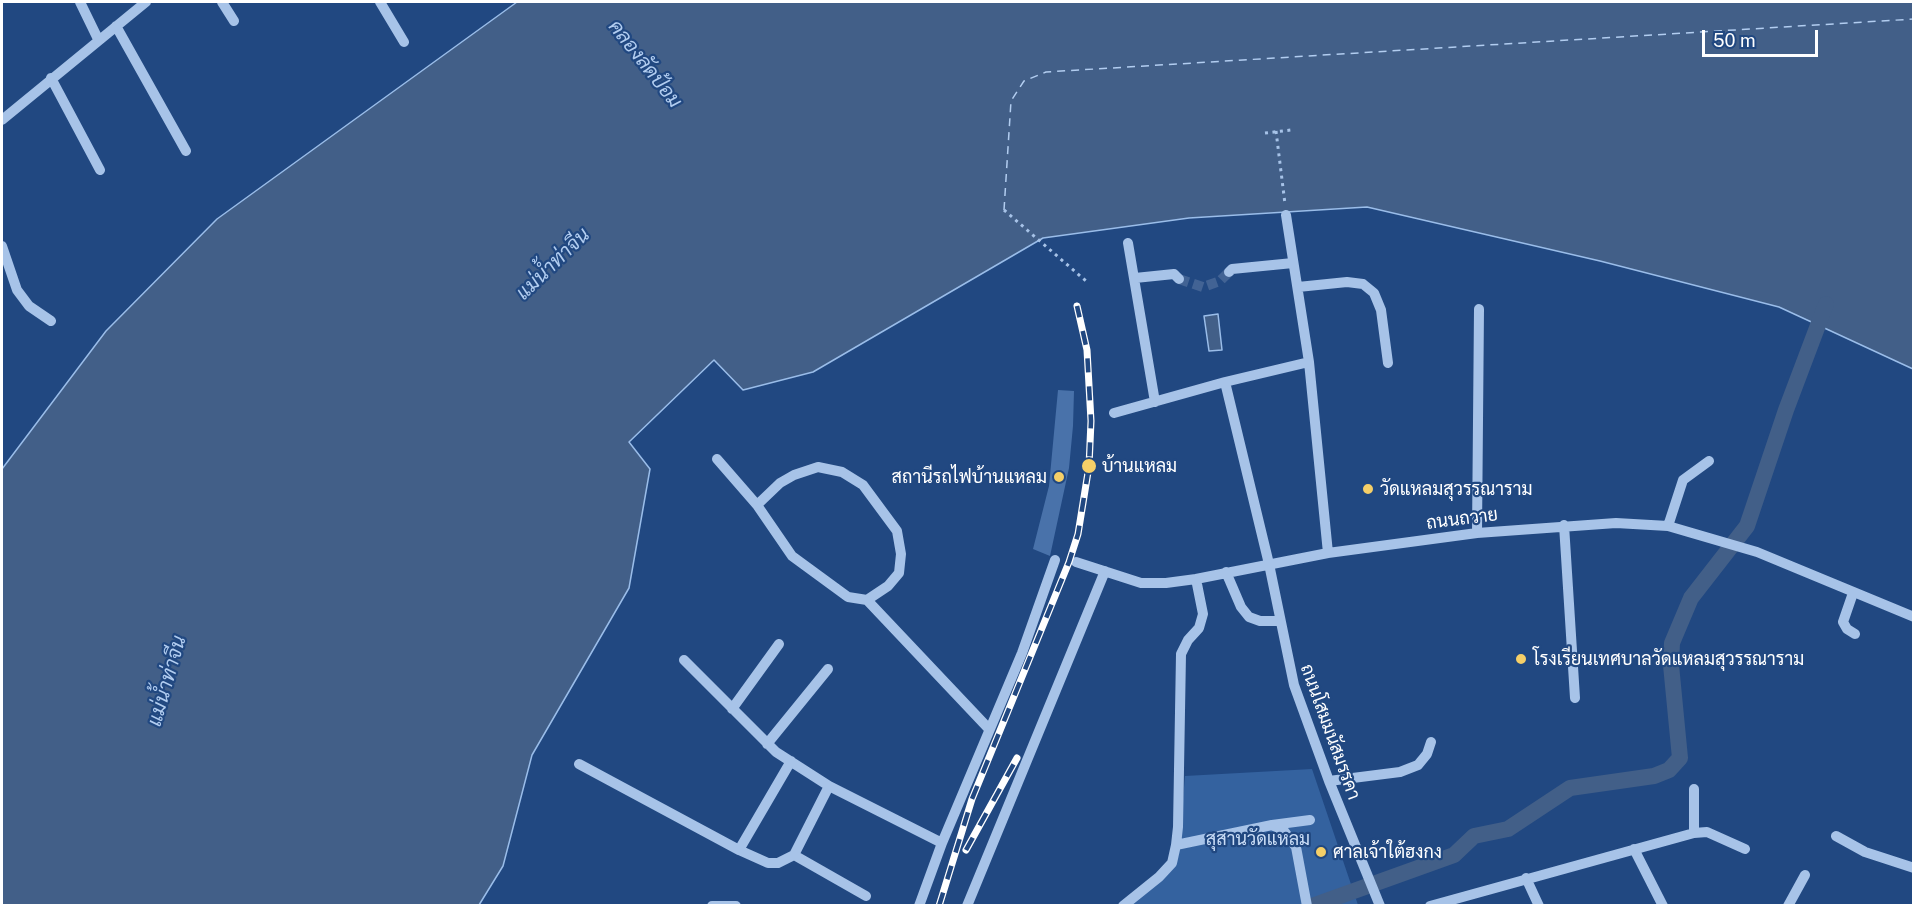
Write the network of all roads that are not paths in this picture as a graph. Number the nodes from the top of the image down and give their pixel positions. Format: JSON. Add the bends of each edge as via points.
{"nodes":[{"id":1,"x":80,"y":2,"type":"edge"},
{"id":2,"x":147,"y":2,"type":"edge"},
{"id":3,"x":222,"y":2,"type":"edge"},
{"id":4,"x":380,"y":2,"type":"edge"},
{"id":5,"x":234,"y":21,"type":"dead end"},
{"id":6,"x":116,"y":26,"type":"junction"},
{"id":7,"x":98,"y":39,"type":"junction"},
{"id":8,"x":404,"y":42,"type":"dead end"},
{"id":9,"x":51,"y":78,"type":"junction"},
{"id":10,"x":2,"y":120,"type":"edge"},
{"id":11,"x":186,"y":151,"type":"dead end"},
{"id":12,"x":100,"y":170,"type":"dead end"},
{"id":13,"x":1286,"y":215,"type":"road end"},
{"id":14,"x":1128,"y":243,"type":"dead end"},
{"id":15,"x":2,"y":246,"type":"edge"},
{"id":16,"x":1293,"y":263,"type":"junction"},
{"id":17,"x":1229,"y":272,"type":"tunnel mouth"},
{"id":18,"x":1135,"y":278,"type":"junction"},
{"id":19,"x":1179,"y":279,"type":"tunnel mouth"},
{"id":20,"x":1298,"y":287,"type":"junction"},
{"id":21,"x":1479,"y":309,"type":"dead end"},
{"id":22,"x":51,"y":321,"type":"dead end"},
{"id":23,"x":1309,"y":362,"type":"junction"},
{"id":24,"x":1388,"y":363,"type":"dead end"},
{"id":25,"x":1225,"y":382,"type":"junction"},
{"id":26,"x":1155,"y":402,"type":"junction"},
{"id":27,"x":1114,"y":413,"type":"dead end"},
{"id":28,"x":717,"y":459,"type":"dead end"},
{"id":29,"x":1709,"y":460,"type":"dead end"},
{"id":30,"x":757,"y":505,"type":"junction"},
{"id":31,"x":1564,"y":525,"type":"junction"},
{"id":32,"x":1668,"y":526,"type":"junction"},
{"id":33,"x":1477,"y":533,"type":"junction"},
{"id":34,"x":1328,"y":553,"type":"junction"},
{"id":35,"x":1055,"y":560,"type":"dead end"},
{"id":36,"x":1076,"y":562,"type":"dead end"},
{"id":37,"x":1269,"y":564,"type":"junction"},
{"id":38,"x":1105,"y":571,"type":"junction"},
{"id":39,"x":1226,"y":572,"type":"junction"},
{"id":40,"x":1196,"y":579,"type":"junction"},
{"id":41,"x":1853,"y":593,"type":"junction"},
{"id":42,"x":867,"y":600,"type":"junction"},
{"id":43,"x":1914,"y":617,"type":"edge"},
{"id":44,"x":1280,"y":621,"type":"junction"},
{"id":45,"x":1855,"y":634,"type":"dead end"},
{"id":46,"x":779,"y":644,"type":"dead end"},
{"id":47,"x":684,"y":660,"type":"dead end"},
{"id":48,"x":828,"y":669,"type":"dead end"},
{"id":49,"x":1575,"y":698,"type":"dead end"},
{"id":50,"x":732,"y":709,"type":"junction"},
{"id":51,"x":989,"y":729,"type":"junction"},
{"id":52,"x":1431,"y":742,"type":"dead end"},
{"id":53,"x":767,"y":744,"type":"junction"},
{"id":54,"x":790,"y":761,"type":"junction"},
{"id":55,"x":579,"y":764,"type":"dead end"},
{"id":56,"x":1329,"y":781,"type":"junction"},
{"id":57,"x":829,"y":786,"type":"junction"},
{"id":58,"x":1695,"y":789,"type":"dead end"},
{"id":59,"x":1310,"y":820,"type":"dead end"},
{"id":60,"x":1272,"y":825,"type":"junction"},
{"id":61,"x":1694,"y":833,"type":"junction"},
{"id":62,"x":1836,"y":836,"type":"dead end"},
{"id":63,"x":942,"y":843,"type":"junction"},
{"id":64,"x":1176,"y":845,"type":"junction"},
{"id":65,"x":1634,"y":849,"type":"junction"},
{"id":66,"x":1744,"y":849,"type":"dead end"},
{"id":67,"x":739,"y":850,"type":"junction"},
{"id":68,"x":794,"y":855,"type":"junction"},
{"id":69,"x":1914,"y":868,"type":"edge"},
{"id":70,"x":1805,"y":875,"type":"dead end"},
{"id":71,"x":1526,"y":878,"type":"junction"},
{"id":72,"x":866,"y":896,"type":"dead end"},
{"id":73,"x":712,"y":906,"type":"edge"},
{"id":74,"x":736,"y":906,"type":"edge"},
{"id":75,"x":919,"y":906,"type":"edge"},
{"id":76,"x":967,"y":906,"type":"edge"},
{"id":77,"x":1123,"y":906,"type":"edge"},
{"id":78,"x":1307,"y":906,"type":"edge"},
{"id":79,"x":1380,"y":906,"type":"edge"},
{"id":80,"x":1430,"y":906,"type":"edge"},
{"id":81,"x":1539,"y":906,"type":"edge"},
{"id":82,"x":1663,"y":906,"type":"edge"},
{"id":83,"x":1788,"y":906,"type":"edge"}],
"edges":[{"from":1,"to":7,"type":"street"},
{"from":2,"to":6,"type":"street"},
{"from":3,"to":5,"type":"street"},
{"from":4,"to":8,"type":"street"},
{"from":6,"to":7,"type":"street"},
{"from":6,"to":11,"type":"street"},
{"from":7,"to":9,"type":"street"},
{"from":9,"to":10,"type":"street"},
{"from":9,"to":12,"type":"street"},
{"from":13,"to":16,"type":"street"},
{"from":14,"to":18,"type":"street"},
{"from":15,"to":22,"type":"street","via":[[17,290],[29,306]]},
{"from":16,"to":17,"type":"street","via":[[1232,268]]},
{"from":16,"to":20,"type":"street"},
{"from":18,"to":19,"type":"street","via":[[1174,274]]},
{"from":18,"to":26,"type":"street"},
{"from":20,"to":23,"type":"street"},
{"from":20,"to":24,"type":"street","via":[[1347,282],[1363,284],[1374,293],[1381,310]]},
{"from":21,"to":33,"type":"street"},
{"from":23,"to":25,"type":"street"},
{"from":23,"to":34,"type":"street"},
{"from":25,"to":26,"type":"street"},
{"from":25,"to":37,"type":"street","name":"ถนนโสมมนัสมรรคา"},
{"from":26,"to":27,"type":"street"},
{"from":28,"to":30,"type":"street"},
{"from":29,"to":32,"type":"street","via":[[1683,480]]},
{"from":30,"to":42,"type":"street","via":[[792,556],[848,597]]},
{"from":30,"to":42,"type":"street","via":[[780,483],[818,467],[842,472],[863,485],[897,531],[902,554],[899,573]]},
{"from":31,"to":32,"type":"street","name":"ถนนถวาย"},
{"from":31,"to":33,"type":"street","name":"ถนนถวาย"},
{"from":31,"to":49,"type":"street"},
{"from":32,"to":41,"type":"street","name":"ถนนถวาย","via":[[1757,552]]},
{"from":33,"to":34,"type":"street","name":"ถนนถวาย"},
{"from":34,"to":37,"type":"street","name":"ถนนถวาย"},
{"from":35,"to":51,"type":"street","via":[[1022,653]]},
{"from":36,"to":38,"type":"street","name":"ถนนถวาย"},
{"from":37,"to":39,"type":"street","name":"ถนนถวาย"},
{"from":37,"to":44,"type":"street","name":"ถนนโสมมนัสมรรคา"},
{"from":38,"to":40,"type":"street","name":"ถนนถวาย","via":[[1141,583]]},
{"from":38,"to":76,"type":"street"},
{"from":39,"to":40,"type":"street","name":"ถนนถวาย"},
{"from":39,"to":44,"type":"street","via":[[1240,607],[1249,617]]},
{"from":40,"to":64,"type":"street","via":[[1203,614],[1180,662]]},
{"from":41,"to":43,"type":"street","name":"ถนนถวาย"},
{"from":41,"to":45,"type":"street","via":[[1843,621]]},
{"from":42,"to":51,"type":"street"},
{"from":44,"to":56,"type":"street","name":"ถนนโสมมนัสมรรคา","via":[[1294,685]]},
{"from":46,"to":50,"type":"street"},
{"from":47,"to":50,"type":"street"},
{"from":48,"to":53,"type":"street"},
{"from":50,"to":53,"type":"street"},
{"from":51,"to":63,"type":"street"},
{"from":52,"to":56,"type":"street","via":[[1418,765],[1400,772]]},
{"from":53,"to":54,"type":"street"},
{"from":54,"to":57,"type":"street"},
{"from":54,"to":67,"type":"street"},
{"from":55,"to":67,"type":"street"},
{"from":56,"to":79,"type":"street","name":"ถนนโสมมนัสมรรคา"},
{"from":57,"to":63,"type":"street"},
{"from":57,"to":68,"type":"street"},
{"from":58,"to":61,"type":"street"},
{"from":59,"to":60,"type":"street"},
{"from":60,"to":64,"type":"street"},
{"from":60,"to":78,"type":"street","via":[[1284,831],[1296,848]]},
{"from":61,"to":65,"type":"street"},
{"from":61,"to":66,"type":"street","via":[[1707,832]]},
{"from":62,"to":69,"type":"street","via":[[1865,852]]},
{"from":63,"to":75,"type":"street"},
{"from":64,"to":77,"type":"street","via":[[1172,863]]},
{"from":65,"to":71,"type":"street"},
{"from":65,"to":82,"type":"street"},
{"from":67,"to":68,"type":"street","via":[[768,863]]},
{"from":68,"to":72,"type":"street"},
{"from":70,"to":83,"type":"street"},
{"from":71,"to":80,"type":"street"},
{"from":71,"to":81,"type":"street"},
{"from":73,"to":74,"type":"street"}]}
